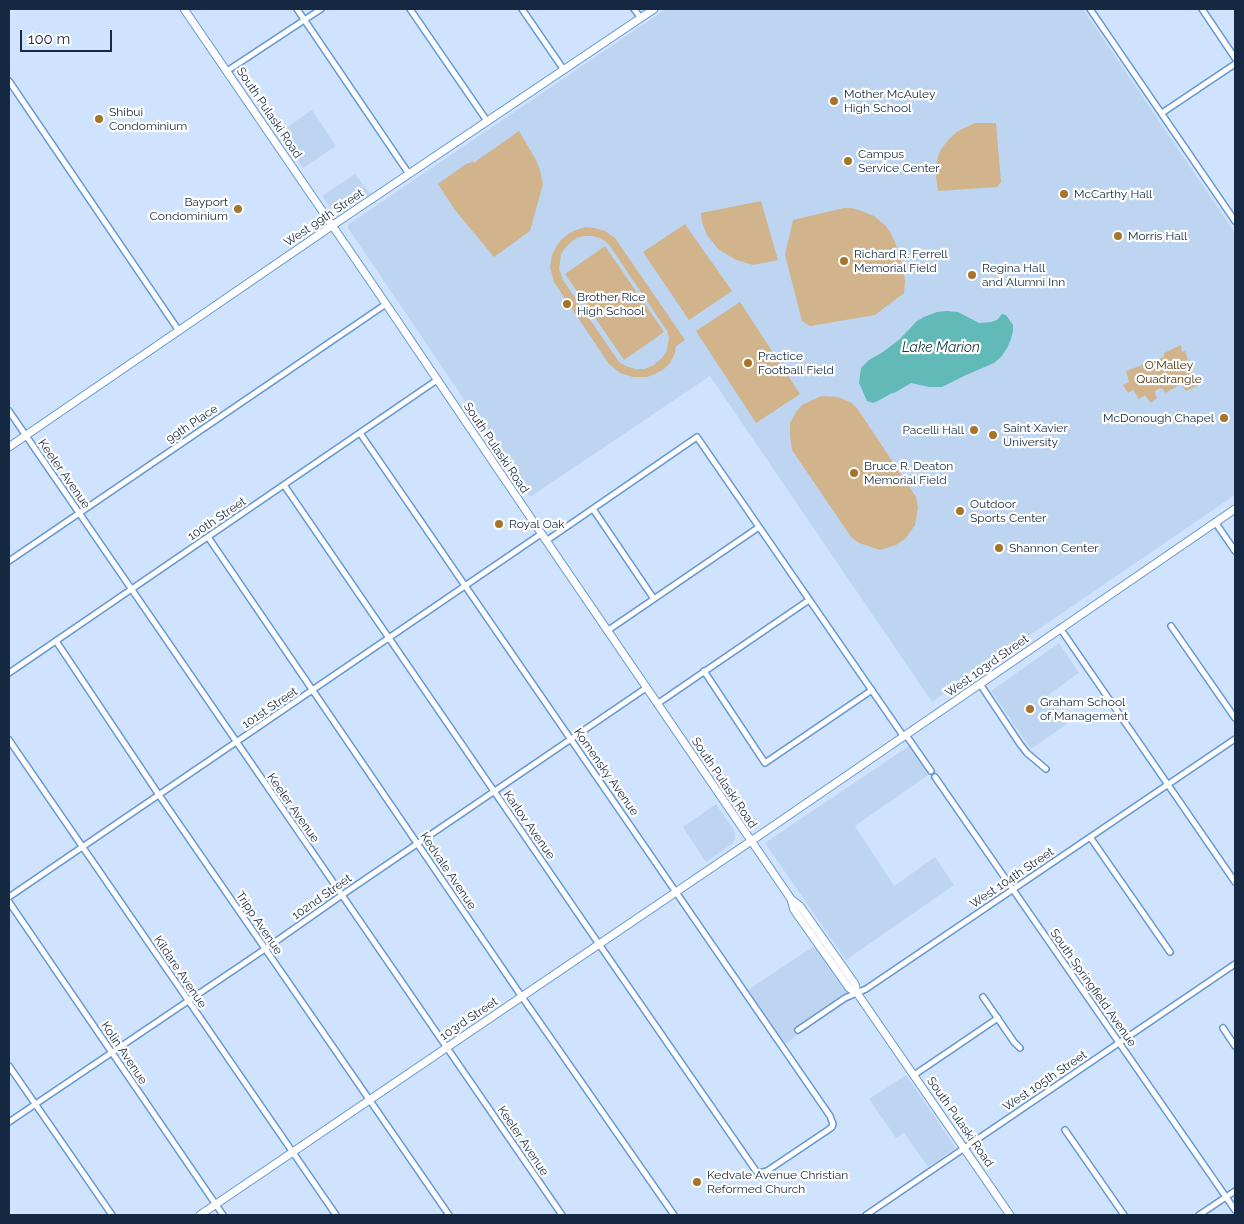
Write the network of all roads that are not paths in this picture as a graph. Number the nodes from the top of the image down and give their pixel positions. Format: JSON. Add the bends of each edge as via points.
{"nodes":[{"id":1,"x":184,"y":9,"type":"edge"},
{"id":2,"x":297,"y":9,"type":"edge"},
{"id":3,"x":321,"y":9,"type":"edge"},
{"id":4,"x":410,"y":9,"type":"edge"},
{"id":5,"x":522,"y":9,"type":"edge"},
{"id":6,"x":634,"y":9,"type":"edge"},
{"id":7,"x":654,"y":9,"type":"edge"},
{"id":8,"x":1090,"y":9,"type":"edge"},
{"id":9,"x":1202,"y":9,"type":"edge"},
{"id":10,"x":640,"y":18,"type":"junction"},
{"id":11,"x":305,"y":20,"type":"junction"},
{"id":12,"x":1235,"y":58,"type":"edge"},
{"id":13,"x":1235,"y":64,"type":"edge"},
{"id":14,"x":564,"y":70,"type":"junction"},
{"id":15,"x":227,"y":71,"type":"junction"},
{"id":16,"x":9,"y":81,"type":"edge"},
{"id":17,"x":1162,"y":113,"type":"junction"},
{"id":18,"x":487,"y":121,"type":"junction"},
{"id":19,"x":409,"y":174,"type":"junction"},
{"id":20,"x":1235,"y":221,"type":"edge"},
{"id":21,"x":333,"y":225,"type":"junction"},
{"id":22,"x":386,"y":304,"type":"junction"},
{"id":23,"x":179,"y":331,"type":"junction"},
{"id":24,"x":437,"y":380,"type":"junction"},
{"id":25,"x":9,"y":411,"type":"edge"},
{"id":26,"x":360,"y":433,"type":"junction"},
{"id":27,"x":26,"y":436,"type":"junction"},
{"id":28,"x":9,"y":447,"type":"edge"},
{"id":29,"x":284,"y":485,"type":"junction"},
{"id":30,"x":593,"y":509,"type":"junction"},
{"id":31,"x":1235,"y":509,"type":"edge"},
{"id":32,"x":79,"y":513,"type":"junction"},
{"id":33,"x":1216,"y":522,"type":"junction"},
{"id":34,"x":759,"y":527,"type":"junction"},
{"id":35,"x":208,"y":537,"type":"junction"},
{"id":36,"x":544,"y":538,"type":"junction"},
{"id":37,"x":1235,"y":551,"type":"edge"},
{"id":38,"x":9,"y":561,"type":"edge"},
{"id":39,"x":466,"y":586,"type":"junction"},
{"id":40,"x":131,"y":589,"type":"junction"},
{"id":41,"x":654,"y":599,"type":"junction"},
{"id":42,"x":809,"y":600,"type":"junction"},
{"id":43,"x":1171,"y":626,"type":"dead end"},
{"id":44,"x":1060,"y":628,"type":"junction"},
{"id":45,"x":607,"y":631,"type":"junction"},
{"id":46,"x":389,"y":638,"type":"junction"},
{"id":47,"x":56,"y":641,"type":"junction"},
{"id":48,"x":704,"y":671,"type":"junction"},
{"id":49,"x":9,"y":673,"type":"edge"},
{"id":50,"x":980,"y":684,"type":"junction"},
{"id":51,"x":646,"y":688,"type":"junction"},
{"id":52,"x":313,"y":690,"type":"junction"},
{"id":53,"x":872,"y":690,"type":"junction"},
{"id":54,"x":657,"y":704,"type":"junction"},
{"id":55,"x":1235,"y":718,"type":"edge"},
{"id":56,"x":905,"y":736,"type":"junction"},
{"id":57,"x":571,"y":739,"type":"junction"},
{"id":58,"x":1235,"y":739,"type":"edge"},
{"id":59,"x":9,"y":740,"type":"edge"},
{"id":60,"x":236,"y":742,"type":"junction"},
{"id":61,"x":1046,"y":769,"type":"dead end"},
{"id":62,"x":931,"y":771,"type":"dead end"},
{"id":63,"x":935,"y":777,"type":"dead end"},
{"id":64,"x":1168,"y":784,"type":"junction"},
{"id":65,"x":494,"y":792,"type":"junction"},
{"id":66,"x":159,"y":795,"type":"junction"},
{"id":67,"x":1090,"y":837,"type":"junction"},
{"id":68,"x":751,"y":841,"type":"junction"},
{"id":69,"x":418,"y":844,"type":"junction"},
{"id":70,"x":82,"y":847,"type":"junction"},
{"id":71,"x":1235,"y":882,"type":"edge"},
{"id":72,"x":1012,"y":890,"type":"junction"},
{"id":73,"x":676,"y":892,"type":"junction"},
{"id":74,"x":342,"y":895,"type":"junction"},
{"id":75,"x":9,"y":897,"type":"edge"},
{"id":76,"x":9,"y":902,"type":"edge"},
{"id":77,"x":599,"y":945,"type":"junction"},
{"id":78,"x":265,"y":949,"type":"junction"},
{"id":79,"x":1170,"y":952,"type":"dead end"},
{"id":80,"x":1235,"y":964,"type":"edge"},
{"id":81,"x":857,"y":993,"type":"junction"},
{"id":82,"x":522,"y":997,"type":"junction"},
{"id":83,"x":983,"y":997,"type":"dead end"},
{"id":84,"x":188,"y":1001,"type":"junction"},
{"id":85,"x":998,"y":1018,"type":"junction"},
{"id":86,"x":1223,"y":1028,"type":"dead end"},
{"id":87,"x":798,"y":1030,"type":"dead end"},
{"id":88,"x":1119,"y":1043,"type":"junction"},
{"id":89,"x":1235,"y":1046,"type":"edge"},
{"id":90,"x":447,"y":1048,"type":"junction"},
{"id":91,"x":1020,"y":1048,"type":"dead end"},
{"id":92,"x":112,"y":1052,"type":"junction"},
{"id":93,"x":9,"y":1066,"type":"edge"},
{"id":94,"x":914,"y":1075,"type":"junction"},
{"id":95,"x":370,"y":1100,"type":"junction"},
{"id":96,"x":35,"y":1104,"type":"junction"},
{"id":97,"x":9,"y":1122,"type":"edge"},
{"id":98,"x":1066,"y":1130,"type":"dead end"},
{"id":99,"x":964,"y":1148,"type":"junction"},
{"id":100,"x":292,"y":1153,"type":"junction"},
{"id":101,"x":759,"y":1173,"type":"joint"},
{"id":102,"x":1235,"y":1191,"type":"edge"},
{"id":103,"x":1226,"y":1197,"type":"junction"},
{"id":104,"x":216,"y":1205,"type":"junction"},
{"id":105,"x":1235,"y":1210,"type":"edge"},
{"id":106,"x":112,"y":1215,"type":"edge"},
{"id":107,"x":200,"y":1215,"type":"edge"},
{"id":108,"x":223,"y":1215,"type":"edge"},
{"id":109,"x":336,"y":1215,"type":"edge"},
{"id":110,"x":449,"y":1215,"type":"edge"},
{"id":111,"x":562,"y":1215,"type":"edge"},
{"id":112,"x":674,"y":1215,"type":"edge"},
{"id":113,"x":866,"y":1215,"type":"edge"},
{"id":114,"x":1010,"y":1215,"type":"edge"},
{"id":115,"x":1124,"y":1215,"type":"edge"},
{"id":116,"x":1199,"y":1215,"type":"edge"}],
"edges":[{"from":1,"to":15,"type":"main road","name":"South Pulaski Road"},
{"from":2,"to":11,"type":"street"},
{"from":3,"to":11,"type":"street"},
{"from":4,"to":18,"type":"street"},
{"from":5,"to":14,"type":"street"},
{"from":6,"to":10,"type":"street"},
{"from":7,"to":10,"type":"main road","name":"West 99th Street"},
{"from":8,"to":17,"type":"street"},
{"from":9,"to":12,"type":"street"},
{"from":10,"to":14,"type":"main road","name":"West 99th Street"},
{"from":11,"to":15,"type":"street"},
{"from":11,"to":19,"type":"street"},
{"from":13,"to":17,"type":"street"},
{"from":14,"to":18,"type":"main road","name":"West 99th Street"},
{"from":15,"to":21,"type":"main road","name":"South Pulaski Road"},
{"from":16,"to":23,"type":"street"},
{"from":17,"to":20,"type":"street"},
{"from":18,"to":19,"type":"main road","name":"West 99th Street"},
{"from":19,"to":21,"type":"main road","name":"West 99th Street"},
{"from":21,"to":22,"type":"main road","name":"South Pulaski Road"},
{"from":21,"to":23,"type":"main road","name":"West 99th Street"},
{"from":22,"to":24,"type":"main road","name":"South Pulaski Road"},
{"from":22,"to":32,"type":"street","name":"99th Place"},
{"from":23,"to":27,"type":"main road","name":"West 99th Street"},
{"from":24,"to":26,"type":"street","name":"100th Street"},
{"from":24,"to":36,"type":"main road","name":"South Pulaski Road"},
{"from":25,"to":27,"type":"street","name":"Keeler Avenue"},
{"from":26,"to":29,"type":"street","name":"100th Street"},
{"from":26,"to":39,"type":"street","name":"Komensky Avenue"},
{"from":27,"to":28,"type":"main road","name":"West 99th Street"},
{"from":27,"to":32,"type":"street","name":"Keeler Avenue"},
{"from":29,"to":35,"type":"street","name":"100th Street"},
{"from":29,"to":46,"type":"street","name":"Karlov Avenue"},
{"from":30,"to":34,"type":"street","name":"101st Street","via":[[697,437]]},
{"from":30,"to":36,"type":"street","name":"101st Street"},
{"from":30,"to":41,"type":"street"},
{"from":31,"to":33,"type":"main road","name":"West 103rd Street"},
{"from":32,"to":38,"type":"street","name":"99th Place"},
{"from":32,"to":40,"type":"street","name":"Keeler Avenue"},
{"from":33,"to":37,"type":"street"},
{"from":33,"to":44,"type":"main road","name":"West 103rd Street"},
{"from":34,"to":41,"type":"street"},
{"from":34,"to":42,"type":"street"},
{"from":35,"to":40,"type":"street","name":"100th Street"},
{"from":35,"to":52,"type":"street","name":"Kedvale Avenue"},
{"from":36,"to":39,"type":"street","name":"101st Street"},
{"from":36,"to":45,"type":"main road","name":"South Pulaski Road"},
{"from":39,"to":46,"type":"street","name":"101st Street"},
{"from":39,"to":57,"type":"street","name":"Komensky Avenue"},
{"from":40,"to":47,"type":"street","name":"100th Street"},
{"from":40,"to":60,"type":"street","name":"Keeler Avenue"},
{"from":41,"to":45,"type":"street"},
{"from":42,"to":48,"type":"street"},
{"from":42,"to":53,"type":"street"},
{"from":43,"to":55,"type":"street"},
{"from":44,"to":50,"type":"main road","name":"West 103rd Street"},
{"from":44,"to":64,"type":"street"},
{"from":45,"to":51,"type":"main road","name":"South Pulaski Road"},
{"from":46,"to":52,"type":"street","name":"101st Street"},
{"from":46,"to":65,"type":"street","name":"Karlov Avenue"},
{"from":47,"to":49,"type":"street","name":"100th Street"},
{"from":47,"to":66,"type":"street","name":"Tripp Avenue"},
{"from":48,"to":53,"type":"street","via":[[765,763]]},
{"from":48,"to":54,"type":"street"},
{"from":50,"to":56,"type":"main road","name":"West 103rd Street"},
{"from":50,"to":61,"type":"street","via":[[1026,753]]},
{"from":51,"to":54,"type":"main road","name":"South Pulaski Road"},
{"from":51,"to":57,"type":"street","name":"102nd Street"},
{"from":52,"to":60,"type":"street","name":"101st Street"},
{"from":52,"to":69,"type":"street","name":"Kedvale Avenue"},
{"from":53,"to":56,"type":"street"},
{"from":54,"to":68,"type":"main road","name":"South Pulaski Road"},
{"from":56,"to":62,"type":"street"},
{"from":56,"to":68,"type":"main road","name":"West 103rd Street"},
{"from":57,"to":65,"type":"street","name":"102nd Street"},
{"from":57,"to":73,"type":"street","name":"Komensky Avenue"},
{"from":58,"to":64,"type":"street","name":"West 104th Street"},
{"from":59,"to":70,"type":"street","name":"Kildare Avenue"},
{"from":60,"to":66,"type":"street","name":"101st Street"},
{"from":60,"to":74,"type":"street","name":"Keeler Avenue"},
{"from":63,"to":72,"type":"street","name":"South Springfield Avenue"},
{"from":64,"to":67,"type":"street","name":"West 104th Street"},
{"from":64,"to":71,"type":"street"},
{"from":65,"to":69,"type":"street","name":"102nd Street"},
{"from":65,"to":77,"type":"street","name":"Karlov Avenue"},
{"from":66,"to":70,"type":"street","name":"101st Street"},
{"from":66,"to":78,"type":"street","name":"Tripp Avenue"},
{"from":67,"to":72,"type":"street","name":"West 104th Street"},
{"from":67,"to":79,"type":"street"},
{"from":68,"to":73,"type":"main road","name":"103rd Street"},
{"from":68,"to":81,"type":"main road","name":"South Pulaski Road","via":[[791,899],[794,910],[849,988]]},
{"from":69,"to":74,"type":"street","name":"102nd Street"},
{"from":69,"to":82,"type":"street","name":"Kedvale Avenue"},
{"from":70,"to":75,"type":"street","name":"101st Street"},
{"from":70,"to":84,"type":"street","name":"Kildare Avenue"},
{"from":72,"to":81,"type":"street","name":"West 104th Street"},
{"from":72,"to":88,"type":"street","name":"South Springfield Avenue"},
{"from":73,"to":77,"type":"main road","name":"103rd Street"},
{"from":73,"to":101,"type":"street","name":"Komensky Avenue","via":[[833,1124],[790,1156]]},
{"from":74,"to":78,"type":"street","name":"102nd Street"},
{"from":74,"to":90,"type":"street","name":"Keeler Avenue"},
{"from":76,"to":92,"type":"street","name":"Kolin Avenue"},
{"from":77,"to":82,"type":"main road","name":"103rd Street"},
{"from":77,"to":101,"type":"street","name":"Karlov Avenue"},
{"from":78,"to":84,"type":"street","name":"102nd Street"},
{"from":78,"to":95,"type":"street","name":"Tripp Avenue"},
{"from":80,"to":88,"type":"street","name":"West 105th Street"},
{"from":81,"to":87,"type":"street","name":"West 104th Street"},
{"from":81,"to":94,"type":"main road","name":"South Pulaski Road"},
{"from":82,"to":90,"type":"main road","name":"103rd Street"},
{"from":82,"to":112,"type":"street","name":"Kedvale Avenue"},
{"from":83,"to":85,"type":"street"},
{"from":84,"to":92,"type":"street","name":"102nd Street"},
{"from":84,"to":100,"type":"street","name":"Kildare Avenue"},
{"from":85,"to":91,"type":"street"},
{"from":85,"to":94,"type":"street"},
{"from":86,"to":89,"type":"street"},
{"from":88,"to":99,"type":"street","name":"West 105th Street"},
{"from":88,"to":103,"type":"street","name":"South Springfield Avenue"},
{"from":90,"to":95,"type":"main road","name":"103rd Street"},
{"from":90,"to":111,"type":"street","name":"Keeler Avenue"},
{"from":92,"to":96,"type":"street","name":"102nd Street"},
{"from":92,"to":104,"type":"street","name":"Kolin Avenue"},
{"from":93,"to":96,"type":"street"},
{"from":94,"to":99,"type":"main road","name":"South Pulaski Road"},
{"from":95,"to":100,"type":"main road","name":"103rd Street"},
{"from":95,"to":110,"type":"street","name":"Tripp Avenue"},
{"from":96,"to":97,"type":"street","name":"102nd Street"},
{"from":96,"to":106,"type":"street"},
{"from":98,"to":115,"type":"street"},
{"from":99,"to":113,"type":"street","name":"West 105th Street"},
{"from":99,"to":114,"type":"main road","name":"South Pulaski Road"},
{"from":100,"to":104,"type":"main road","name":"103rd Street"},
{"from":100,"to":109,"type":"street","name":"Kildare Avenue"},
{"from":102,"to":103,"type":"street"},
{"from":103,"to":105,"type":"street","name":"South Springfield Avenue"},
{"from":103,"to":116,"type":"street"},
{"from":104,"to":107,"type":"main road","name":"103rd Street"},
{"from":104,"to":108,"type":"street","name":"Kolin Avenue"}]}
